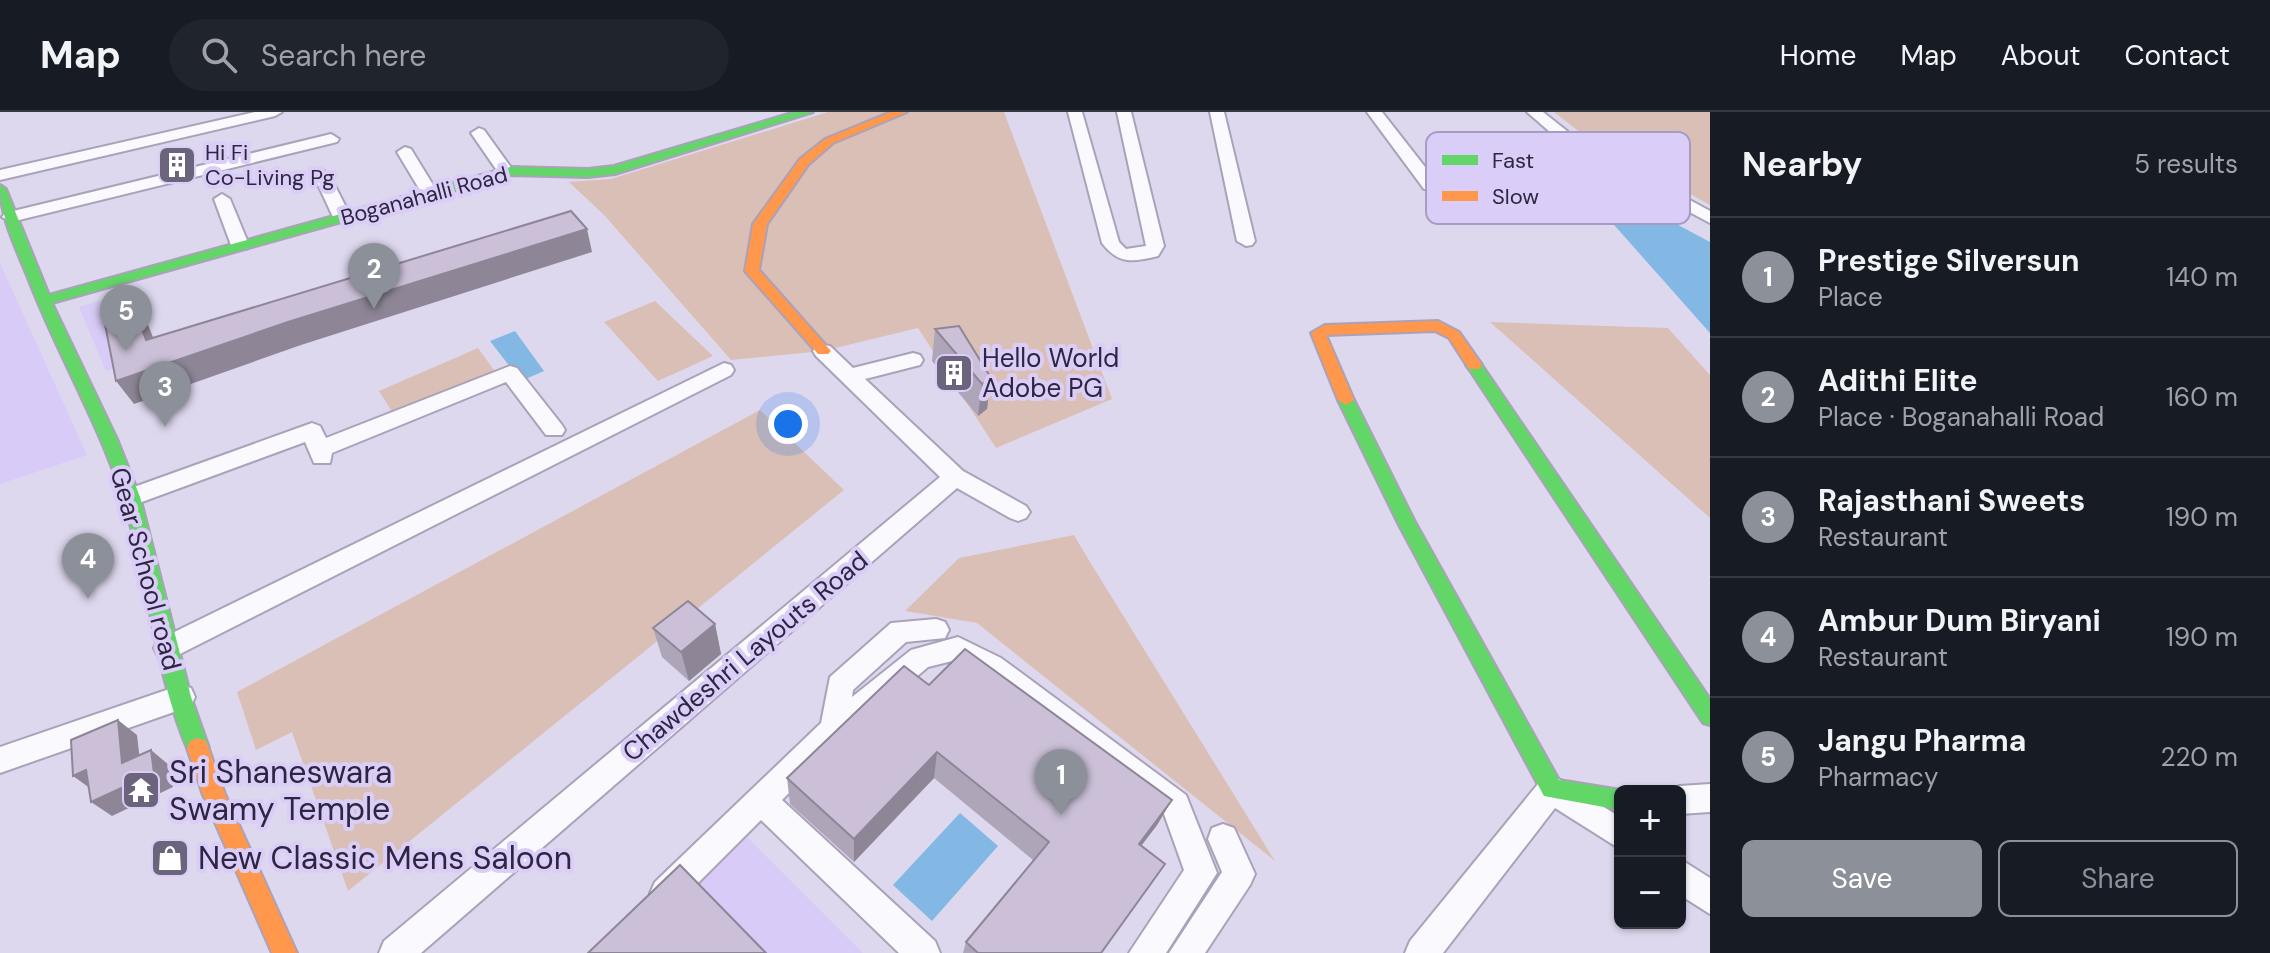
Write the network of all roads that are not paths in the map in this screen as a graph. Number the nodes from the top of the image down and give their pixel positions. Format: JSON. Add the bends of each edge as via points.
{"nodes":[{"id":1,"x":275,"y":112,"type":"edge"},
{"id":2,"x":807,"y":112,"type":"edge"},
{"id":3,"x":901,"y":112,"type":"edge"},
{"id":4,"x":1075,"y":112,"type":"edge"},
{"id":5,"x":1124,"y":112,"type":"edge"},
{"id":6,"x":1217,"y":112,"type":"edge"},
{"id":7,"x":1374,"y":112,"type":"edge"},
{"id":8,"x":1534,"y":112,"type":"edge"},
{"id":9,"x":1559,"y":132,"type":"edge"},
{"id":10,"x":479,"y":133,"type":"dead end"},
{"id":11,"x":331,"y":139,"type":"dead end"},
{"id":12,"x":405,"y":152,"type":"dead end"},
{"id":13,"x":506,"y":172,"type":"junction"},
{"id":14,"x":321,"y":174,"type":"dead end"},
{"id":15,"x":0,"y":175,"type":"edge"},
{"id":16,"x":1426,"y":180,"type":"edge"},
{"id":17,"x":0,"y":189,"type":"edge"},
{"id":18,"x":430,"y":193,"type":"junction"},
{"id":19,"x":222,"y":199,"type":"dead end"},
{"id":20,"x":1690,"y":207,"type":"edge"},
{"id":21,"x":11,"y":217,"type":"junction"},
{"id":22,"x":342,"y":217,"type":"junction"},
{"id":23,"x":1710,"y":218,"type":"edge"},
{"id":24,"x":1246,"y":241,"type":"dead end"},
{"id":25,"x":240,"y":245,"type":"junction"},
{"id":26,"x":44,"y":301,"type":"junction"},
{"id":27,"x":823,"y":351,"type":"joint"},
{"id":28,"x":913,"y":360,"type":"dead end"},
{"id":29,"x":724,"y":370,"type":"dead end"},
{"id":30,"x":850,"y":376,"type":"junction"},
{"id":31,"x":554,"y":430,"type":"dead end"},
{"id":32,"x":955,"y":477,"type":"junction"},
{"id":33,"x":131,"y":497,"type":"junction"},
{"id":34,"x":1018,"y":512,"type":"dead end"},
{"id":35,"x":936,"y":630,"type":"dead end"},
{"id":36,"x":167,"y":648,"type":"junction"},
{"id":37,"x":181,"y":697,"type":"junction"},
{"id":38,"x":1710,"y":714,"type":"edge"},
{"id":39,"x":834,"y":729,"type":"junction"},
{"id":40,"x":0,"y":760,"type":"edge"},
{"id":41,"x":1552,"y":789,"type":"junction"},
{"id":42,"x":1614,"y":798,"type":"edge"},
{"id":43,"x":1710,"y":798,"type":"edge"},
{"id":44,"x":761,"y":800,"type":"junction"},
{"id":45,"x":1686,"y":800,"type":"edge"},
{"id":46,"x":1614,"y":830,"type":"edge"},
{"id":47,"x":1223,"y":839,"type":"dead end"},
{"id":48,"x":1686,"y":880,"type":"edge"},
{"id":49,"x":1710,"y":898,"type":"edge"},
{"id":50,"x":648,"y":910,"type":"edge"},
{"id":51,"x":285,"y":953,"type":"edge"},
{"id":52,"x":396,"y":953,"type":"edge"},
{"id":53,"x":923,"y":953,"type":"edge"},
{"id":54,"x":1146,"y":953,"type":"edge"},
{"id":55,"x":1186,"y":953,"type":"edge"},
{"id":56,"x":1422,"y":953,"type":"edge"}],
"edges":[{"from":1,"to":15,"type":"street"},
{"from":2,"to":13,"type":"street","name":"Boganahalli Road","via":[[615,170]]},
{"from":3,"to":27,"type":"street","via":[[829,141],[804,162],[760,224],[752,271]]},
{"from":4,"to":5,"type":"street","via":[[1111,243],[1122,255],[1132,256],[1152,252],[1155,246]]},
{"from":6,"to":24,"type":"street"},
{"from":7,"to":16,"type":"street"},
{"from":8,"to":9,"type":"street"},
{"from":10,"to":13,"type":"street"},
{"from":11,"to":21,"type":"street"},
{"from":12,"to":18,"type":"street"},
{"from":13,"to":18,"type":"street","name":"Boganahalli Road"},
{"from":14,"to":22,"type":"street"},
{"from":17,"to":21,"type":"street","name":"Gear School road"},
{"from":18,"to":22,"type":"street","name":"Boganahalli Road"},
{"from":19,"to":25,"type":"street"},
{"from":20,"to":23,"type":"street"},
{"from":21,"to":26,"type":"street","name":"Gear School road"},
{"from":22,"to":25,"type":"street","name":"Boganahalli Road"},
{"from":25,"to":26,"type":"street","name":"Boganahalli Road"},
{"from":26,"to":33,"type":"street","name":"Gear School road"},
{"from":27,"to":30,"type":"street"},
{"from":28,"to":30,"type":"street"},
{"from":29,"to":36,"type":"street"},
{"from":30,"to":32,"type":"street"},
{"from":31,"to":33,"type":"street","via":[[510,373],[321,453],[312,431]]},
{"from":32,"to":34,"type":"street"},
{"from":32,"to":52,"type":"street","name":"Chawdeshri Layouts Road"},
{"from":33,"to":36,"type":"street","name":"Gear School road"},
{"from":35,"to":39,"type":"street","via":[[900,631],[840,685]]},
{"from":36,"to":37,"type":"street","name":"Gear School road"},
{"from":37,"to":40,"type":"street"},
{"from":37,"to":51,"type":"street","name":"Gear School road","via":[[214,795]]},
{"from":38,"to":41,"type":"street","via":[[1454,335],[1438,326],[1318,333],[1407,523]]},
{"from":39,"to":44,"type":"street"},
{"from":39,"to":54,"type":"street","via":[[920,658],[958,648],[992,666],[1175,805],[1201,873]]},
{"from":41,"to":42,"type":"street"},
{"from":41,"to":46,"type":"street"},
{"from":41,"to":56,"type":"street"},
{"from":43,"to":45,"type":"street"},
{"from":44,"to":50,"type":"street"},
{"from":44,"to":53,"type":"street"},
{"from":47,"to":55,"type":"street","via":[[1239,874]]},
{"from":48,"to":49,"type":"street"}]}
